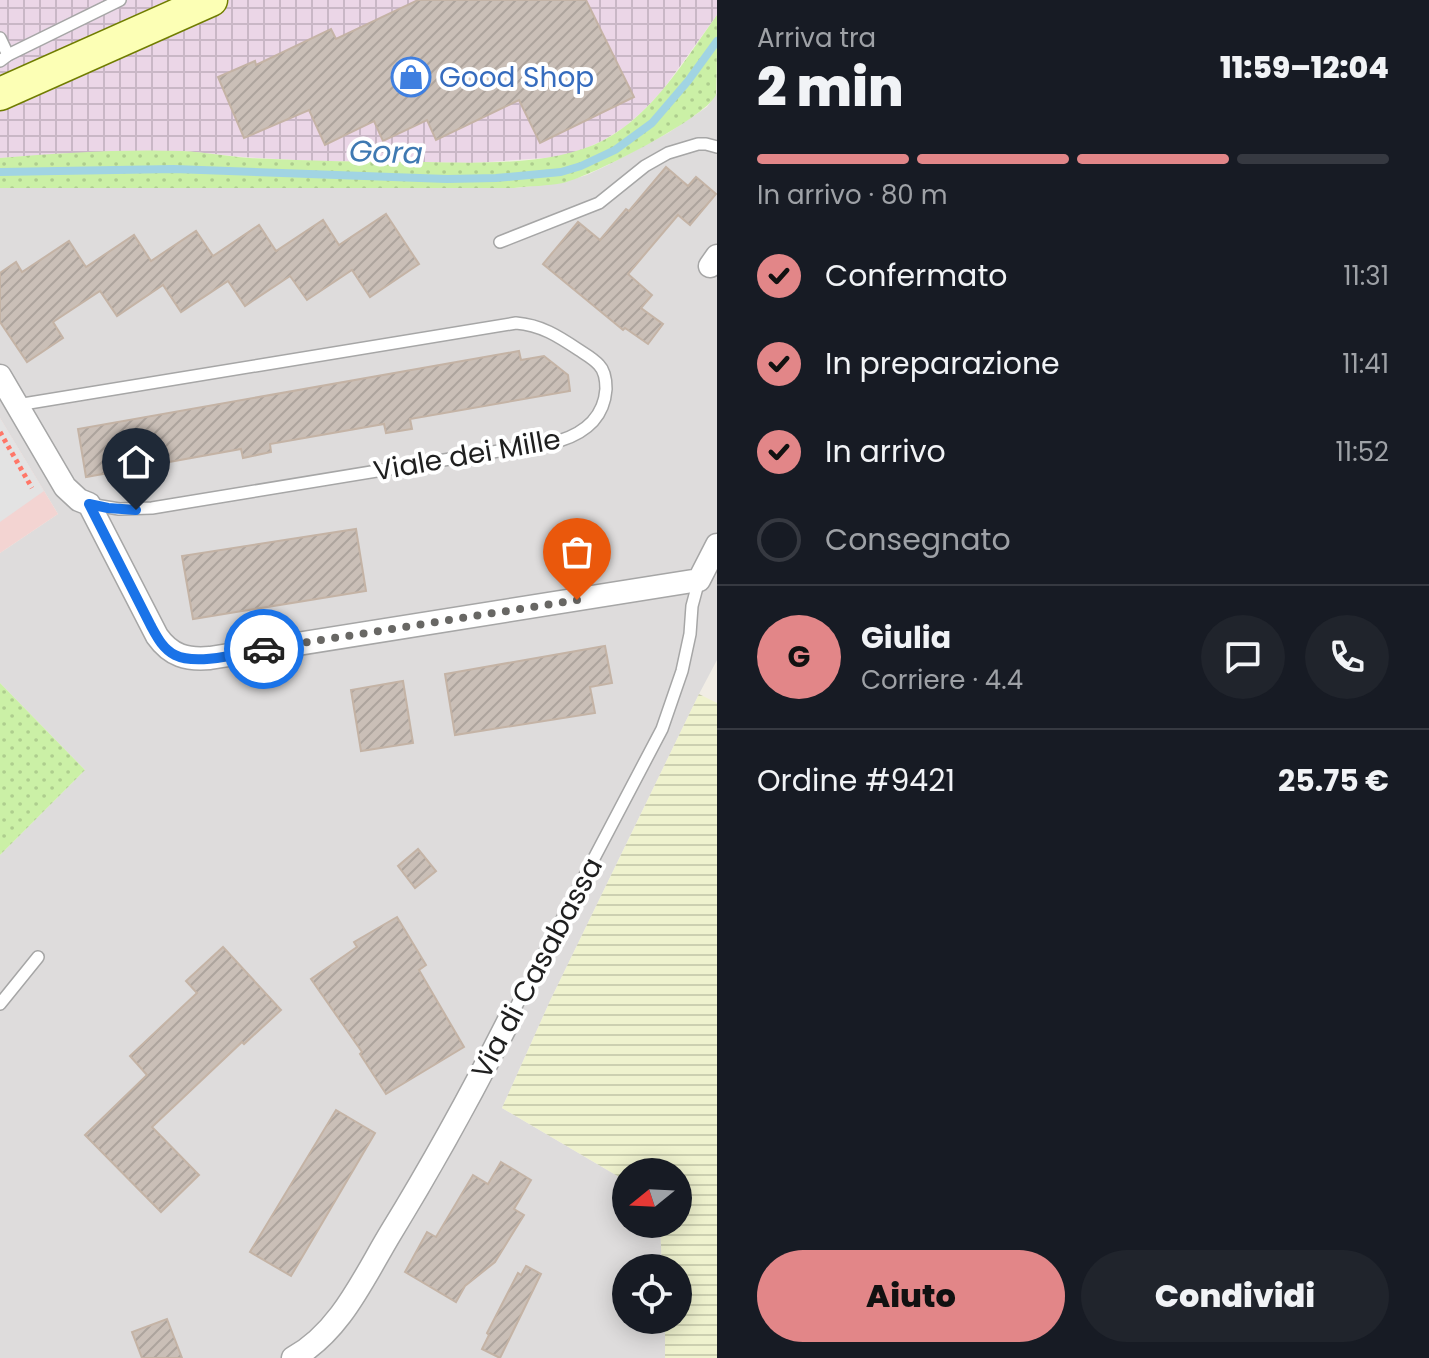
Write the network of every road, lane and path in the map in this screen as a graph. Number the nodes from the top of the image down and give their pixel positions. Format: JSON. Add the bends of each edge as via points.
{"nodes":[{"id":1,"x":120,"y":0,"type":"edge"},
{"id":2,"x":211,"y":0,"type":"edge"},
{"id":3,"x":0,"y":38,"type":"edge"},
{"id":4,"x":4,"y":58,"type":"edge"},
{"id":5,"x":0,"y":94,"type":"edge"},
{"id":6,"x":717,"y":147,"type":"edge"},
{"id":7,"x":500,"y":242,"type":"dead end"},
{"id":8,"x":0,"y":376,"type":"edge"},
{"id":9,"x":17,"y":405,"type":"junction"},
{"id":10,"x":0,"y":432,"type":"edge"},
{"id":11,"x":32,"y":488,"type":"dead end"},
{"id":12,"x":89,"y":504,"type":"junction"},
{"id":13,"x":717,"y":545,"type":"edge"},
{"id":14,"x":699,"y":580,"type":"junction"},
{"id":15,"x":38,"y":957,"type":"dead end"},
{"id":16,"x":0,"y":1004,"type":"edge"},
{"id":17,"x":509,"y":1020,"type":"joint"},
{"id":18,"x":293,"y":1358,"type":"edge"}],
"edges":[{"from":1,"to":4,"type":"lane"},
{"from":2,"to":5,"type":"main road"},
{"from":3,"to":4,"type":"lane"},
{"from":6,"to":7,"type":"lane","via":[[698,144],[668,153],[599,203]]},
{"from":8,"to":9,"type":"street"},
{"from":9,"to":12,"type":"street","via":[[65,487]]},
{"from":9,"to":12,"type":"lane","name":"Viale dei Mille","via":[[516,323],[559,337],[598,363],[606,378],[605,400],[594,422],[559,441],[152,508]]},
{"from":10,"to":11,"type":"path"},
{"from":12,"to":14,"type":"street","via":[[157,636],[170,651],[190,659]]},
{"from":13,"to":14,"type":"street","name":"Via di Casabassa"},
{"from":14,"to":17,"type":"lane","name":"Via di Casabassa","via":[[682,671],[662,729]]},
{"from":15,"to":16,"type":"lane"},
{"from":17,"to":18,"type":"street","name":"Via di Casabassa","via":[[426,1176],[348,1305],[325,1334]]}]}
